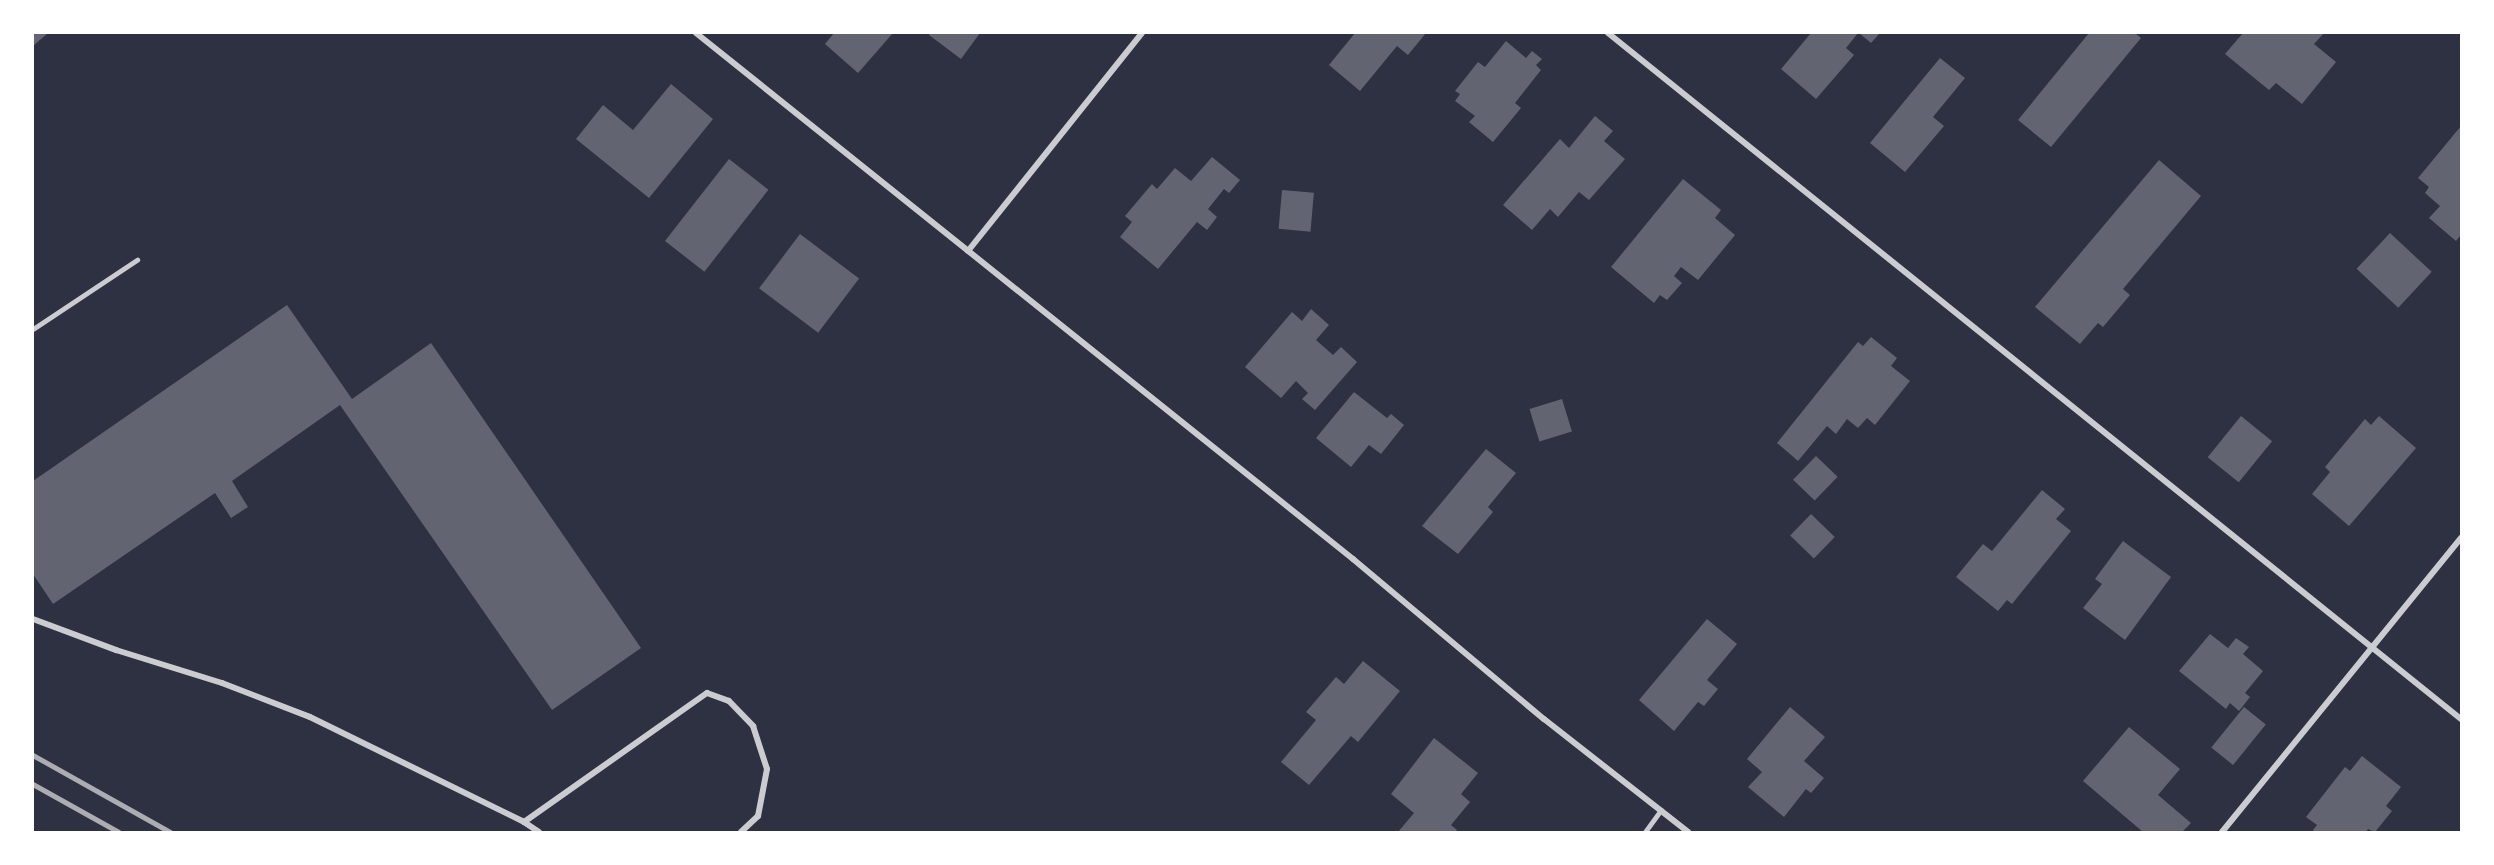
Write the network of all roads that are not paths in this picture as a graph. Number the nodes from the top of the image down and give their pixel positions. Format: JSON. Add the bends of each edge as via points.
{"nodes":[{"id":1,"x":696,"y":33,"type":"edge"},
{"id":2,"x":1142,"y":33,"type":"edge"},
{"id":3,"x":1608,"y":33,"type":"edge"},
{"id":4,"x":968,"y":251,"type":"junction"},
{"id":5,"x":137,"y":260,"type":"dead end"},
{"id":6,"x":33,"y":329,"type":"edge"},
{"id":7,"x":2461,"y":538,"type":"edge"},
{"id":8,"x":33,"y":619,"type":"edge"},
{"id":9,"x":2373,"y":648,"type":"junction"},
{"id":10,"x":2461,"y":719,"type":"edge"},
{"id":11,"x":1661,"y":810,"type":"junction"},
{"id":12,"x":524,"y":822,"type":"junction"},
{"id":13,"x":539,"y":832,"type":"edge"},
{"id":14,"x":741,"y":832,"type":"edge"},
{"id":15,"x":1645,"y":832,"type":"edge"},
{"id":16,"x":1688,"y":832,"type":"edge"},
{"id":17,"x":2222,"y":832,"type":"edge"}],
"edges":[{"from":1,"to":4,"type":"street"},
{"from":2,"to":4,"type":"street"},
{"from":3,"to":9,"type":"street"},
{"from":4,"to":11,"type":"street"},
{"from":5,"to":6,"type":"lane"},
{"from":7,"to":9,"type":"street"},
{"from":8,"to":12,"type":"street","via":[[310,717]]},
{"from":9,"to":10,"type":"street"},
{"from":9,"to":17,"type":"street"},
{"from":11,"to":15,"type":"lane"},
{"from":11,"to":16,"type":"street"},
{"from":12,"to":13,"type":"street"},
{"from":12,"to":14,"type":"street","via":[[707,693],[729,701],[753,726],[767,769],[758,816]]}]}
